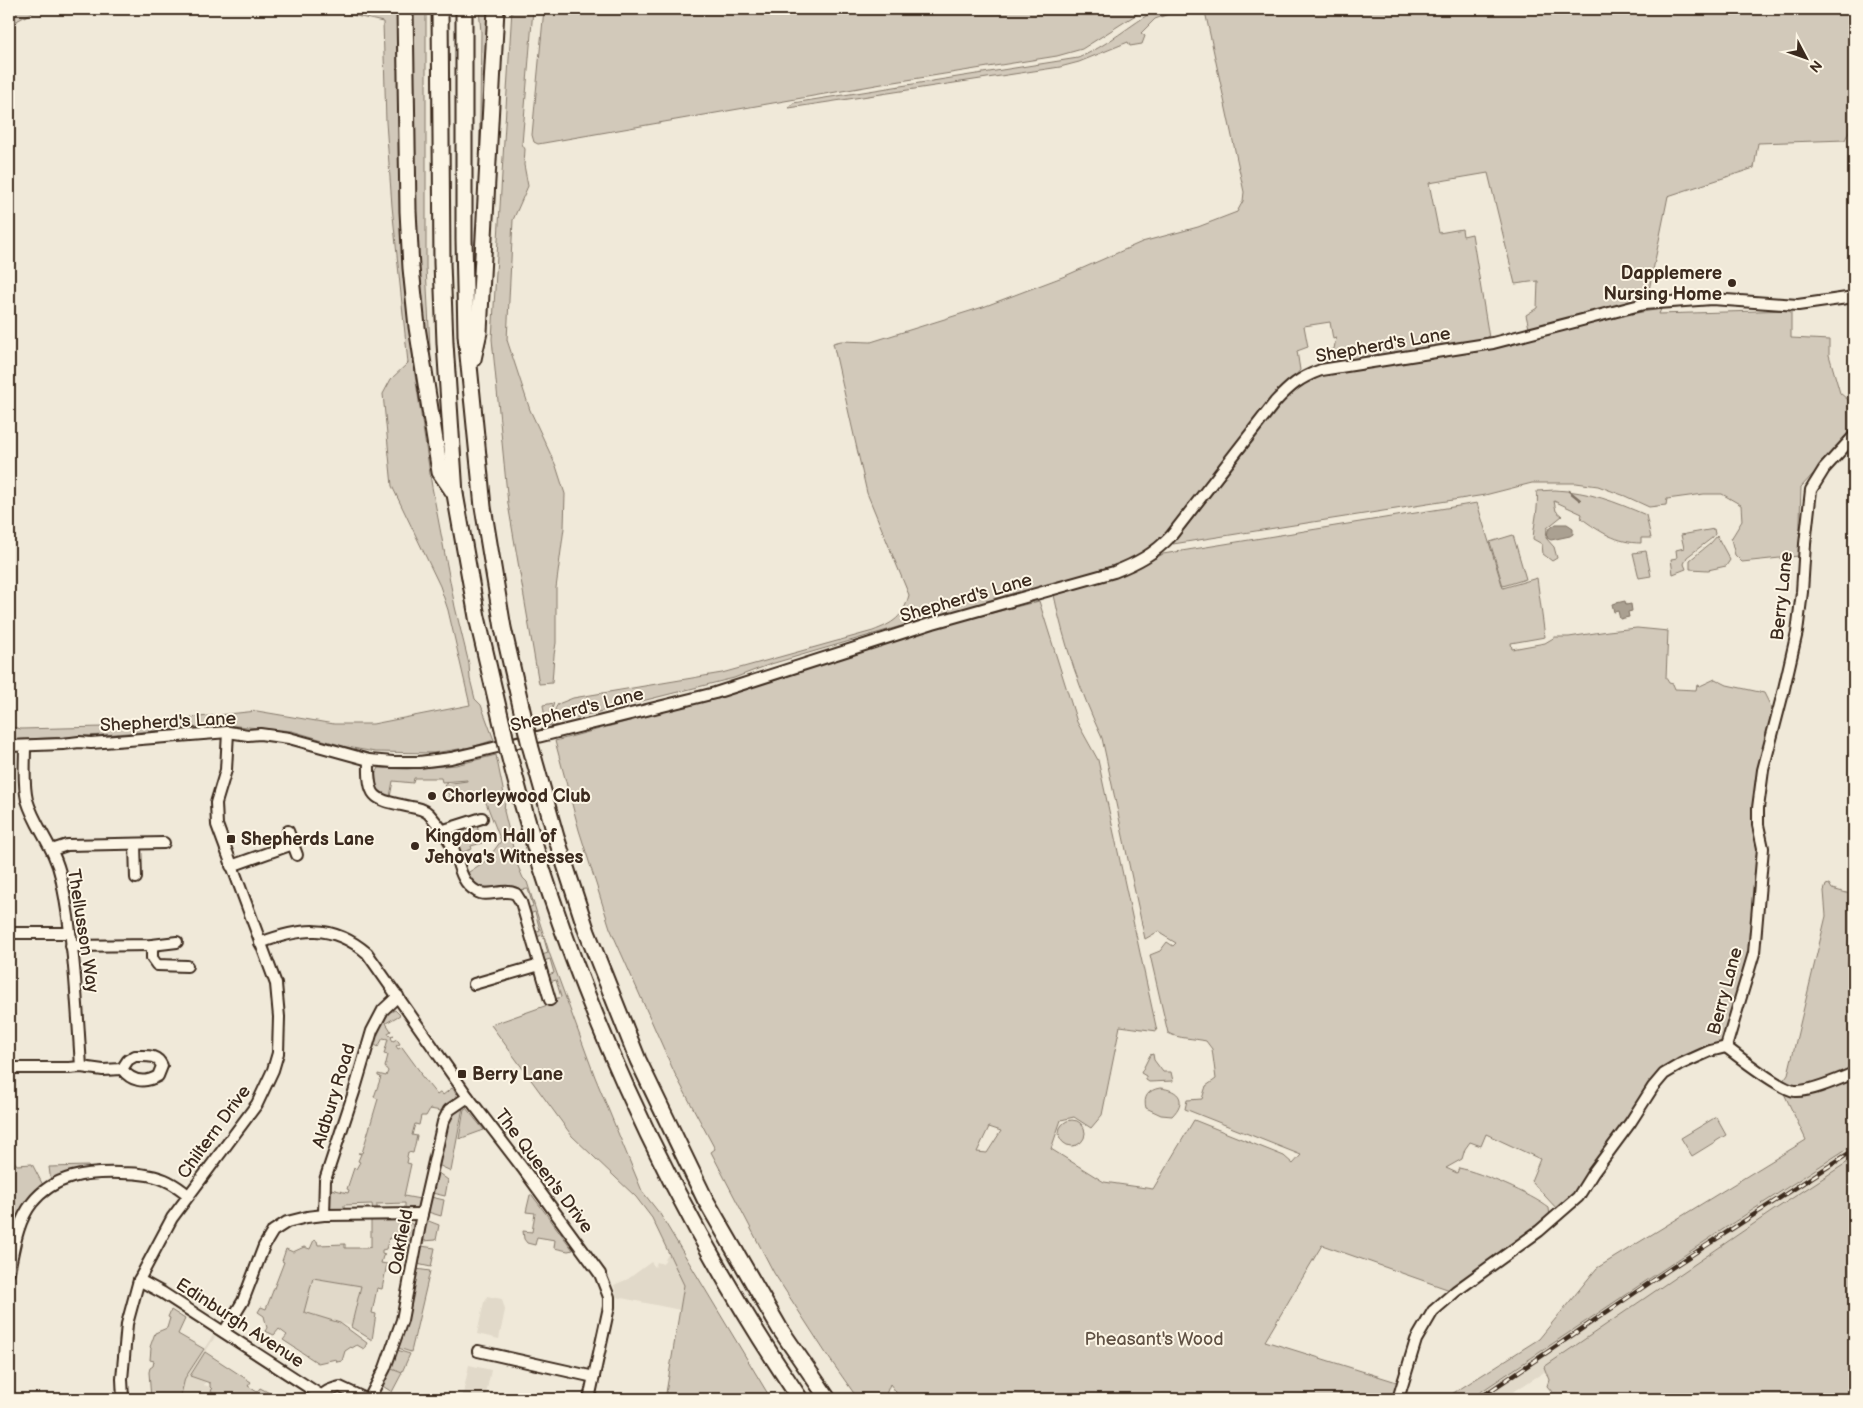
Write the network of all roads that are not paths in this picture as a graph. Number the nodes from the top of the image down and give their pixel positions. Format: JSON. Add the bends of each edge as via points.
{"nodes":[{"id":1,"x":405,"y":9,"type":"edge"},
{"id":2,"x":440,"y":9,"type":"edge"},
{"id":3,"x":464,"y":9,"type":"edge"},
{"id":4,"x":496,"y":9,"type":"edge"},
{"id":5,"x":1854,"y":297,"type":"edge"},
{"id":6,"x":470,"y":371,"type":"junction"},
{"id":7,"x":1854,"y":436,"type":"edge"},
{"id":8,"x":455,"y":494,"type":"junction"},
{"id":9,"x":228,"y":732,"type":"junction"},
{"id":10,"x":9,"y":746,"type":"edge"},
{"id":11,"x":25,"y":746,"type":"junction"},
{"id":12,"x":369,"y":760,"type":"junction"},
{"id":13,"x":482,"y":818,"type":"dead end"},
{"id":14,"x":288,"y":831,"type":"dead end"},
{"id":15,"x":441,"y":831,"type":"junction"},
{"id":16,"x":164,"y":843,"type":"dead end"},
{"id":17,"x":135,"y":844,"type":"junction"},
{"id":18,"x":293,"y":844,"type":"junction"},
{"id":19,"x":52,"y":850,"type":"junction"},
{"id":20,"x":297,"y":855,"type":"dead end"},
{"id":21,"x":232,"y":866,"type":"junction"},
{"id":22,"x":136,"y":878,"type":"dead end"},
{"id":23,"x":9,"y":933,"type":"edge"},
{"id":24,"x":70,"y":933,"type":"junction"},
{"id":25,"x":177,"y":942,"type":"dead end"},
{"id":26,"x":260,"y":942,"type":"junction"},
{"id":27,"x":152,"y":945,"type":"junction"},
{"id":28,"x":71,"y":946,"type":"junction"},
{"id":29,"x":540,"y":965,"type":"junction"},
{"id":30,"x":187,"y":966,"type":"dead end"},
{"id":31,"x":474,"y":984,"type":"dead end"},
{"id":32,"x":398,"y":996,"type":"junction"},
{"id":33,"x":550,"y":1000,"type":"dead end"},
{"id":34,"x":1726,"y":1047,"type":"junction"},
{"id":35,"x":81,"y":1067,"type":"junction"},
{"id":36,"x":9,"y":1068,"type":"edge"},
{"id":37,"x":122,"y":1068,"type":"dead end"},
{"id":38,"x":1854,"y":1073,"type":"edge"},
{"id":39,"x":468,"y":1097,"type":"junction"},
{"id":40,"x":188,"y":1195,"type":"junction"},
{"id":41,"x":422,"y":1214,"type":"junction"},
{"id":42,"x":324,"y":1215,"type":"junction"},
{"id":43,"x":9,"y":1271,"type":"edge"},
{"id":44,"x":139,"y":1280,"type":"junction"},
{"id":45,"x":224,"y":1332,"type":"junction"},
{"id":46,"x":478,"y":1351,"type":"dead end"},
{"id":47,"x":594,"y":1377,"type":"junction"},
{"id":48,"x":321,"y":1397,"type":"edge"},
{"id":49,"x":124,"y":1399,"type":"edge"},
{"id":50,"x":367,"y":1399,"type":"edge"},
{"id":51,"x":589,"y":1399,"type":"edge"},
{"id":52,"x":800,"y":1399,"type":"edge"},
{"id":53,"x":828,"y":1399,"type":"edge"},
{"id":54,"x":1398,"y":1399,"type":"edge"}],
"edges":[{"from":1,"to":8,"type":"highway","via":[[408,211],[417,327],[440,472]]},
{"from":2,"to":8,"type":"highway","via":[[442,263]]},
{"from":3,"to":6,"type":"highway","via":[[464,239]]},
{"from":4,"to":6,"type":"highway","via":[[479,332]]},
{"from":5,"to":12,"type":"street","name":"Shepherd's Lane","via":[[1798,305],[1712,299],[1644,304],[1493,343],[1321,370],[1298,380],[1275,402],[1161,547],[1114,572],[933,623],[714,693],[451,758],[419,762]]},
{"from":6,"to":53,"type":"highway","bridge":true,"via":[[483,506],[503,628],[530,746],[587,932],[638,1060],[705,1199],[780,1329]]},
{"from":7,"to":34,"type":"street","name":"Berry Lane","via":[[1824,469],[1811,490],[1796,632],[1763,770],[1758,808],[1763,848],[1754,953]]},
{"from":8,"to":52,"type":"highway","bridge":true,"via":[[477,617],[508,751],[534,846],[564,936],[620,1074],[684,1206],[761,1342]]},
{"from":9,"to":11,"type":"street","name":"Shepherd's Lane"},
{"from":9,"to":12,"type":"street","name":"Shepherd's Lane","via":[[290,738]]},
{"from":9,"to":21,"type":"street","name":"Chiltern Drive","via":[[226,770],[216,813],[220,837]]},
{"from":10,"to":11,"type":"street","name":"Shepherd's Lane"},
{"from":11,"to":19,"type":"street","name":"Thellusson Way","via":[[27,799]]},
{"from":12,"to":15,"type":"street","via":[[370,789],[376,797],[426,811]]},
{"from":13,"to":15,"type":"street"},
{"from":14,"to":18,"type":"street"},
{"from":15,"to":29,"type":"street","via":[[452,846],[468,886],[479,893],[510,891],[518,897]]},
{"from":16,"to":17,"type":"street"},
{"from":17,"to":19,"type":"street","via":[[67,846]]},
{"from":17,"to":22,"type":"street"},
{"from":18,"to":20,"type":"street"},
{"from":18,"to":21,"type":"street"},
{"from":19,"to":24,"type":"street","name":"Thellusson Way"},
{"from":21,"to":26,"type":"street","name":"Chiltern Drive"},
{"from":23,"to":24,"type":"street"},
{"from":24,"to":28,"type":"street","name":"Thellusson Way"},
{"from":25,"to":27,"type":"street"},
{"from":26,"to":32,"type":"street","name":"The Queen's Drive","via":[[308,930],[329,932],[367,953]]},
{"from":26,"to":40,"type":"street","name":"Chiltern Drive","via":[[271,969],[278,1000],[276,1062],[266,1088],[247,1120]]},
{"from":27,"to":28,"type":"street"},
{"from":27,"to":30,"type":"street","via":[[152,958],[157,964]]},
{"from":28,"to":35,"type":"street","name":"Thellusson Way"},
{"from":29,"to":31,"type":"street"},
{"from":29,"to":33,"type":"street"},
{"from":32,"to":39,"type":"street","name":"The Queen's Drive"},
{"from":32,"to":42,"type":"street","name":"Aldbury Road","via":[[383,1010],[372,1031],[325,1180]]},
{"from":34,"to":38,"type":"street","via":[[1794,1091],[1825,1085]]},
{"from":34,"to":54,"type":"street","name":"Berry Lane","via":[[1710,1051],[1664,1074],[1578,1197],[1539,1231],[1433,1311],[1416,1340]]},
{"from":35,"to":36,"type":"street"},
{"from":35,"to":37,"type":"street","via":[[96,1070]]},
{"from":39,"to":41,"type":"street","name":"Oakfield","via":[[449,1110],[443,1122]]},
{"from":39,"to":47,"type":"street","name":"The Queen's Drive","via":[[600,1274],[609,1297],[609,1307]]},
{"from":40,"to":43,"type":"street","via":[[168,1181],[130,1173],[83,1174],[58,1182],[39,1195],[26,1211]]},
{"from":40,"to":44,"type":"street","name":"Chiltern Drive"},
{"from":41,"to":42,"type":"street"},
{"from":41,"to":50,"type":"street","name":"Oakfield","via":[[402,1320],[386,1368]]},
{"from":42,"to":45,"type":"street","via":[[287,1222],[273,1231],[243,1301]]},
{"from":44,"to":45,"type":"street","name":"Edinburgh Avenue"},
{"from":44,"to":49,"type":"street","name":"Chiltern Drive","via":[[127,1324],[122,1379]]},
{"from":45,"to":48,"type":"street","name":"Edinburgh Avenue"},
{"from":46,"to":47,"type":"street"},
{"from":47,"to":51,"type":"street","name":"The Queen's Drive"},
{"from":48,"to":50,"type":"street","name":"Edinburgh Avenue","via":[[340,1387]]}]}
